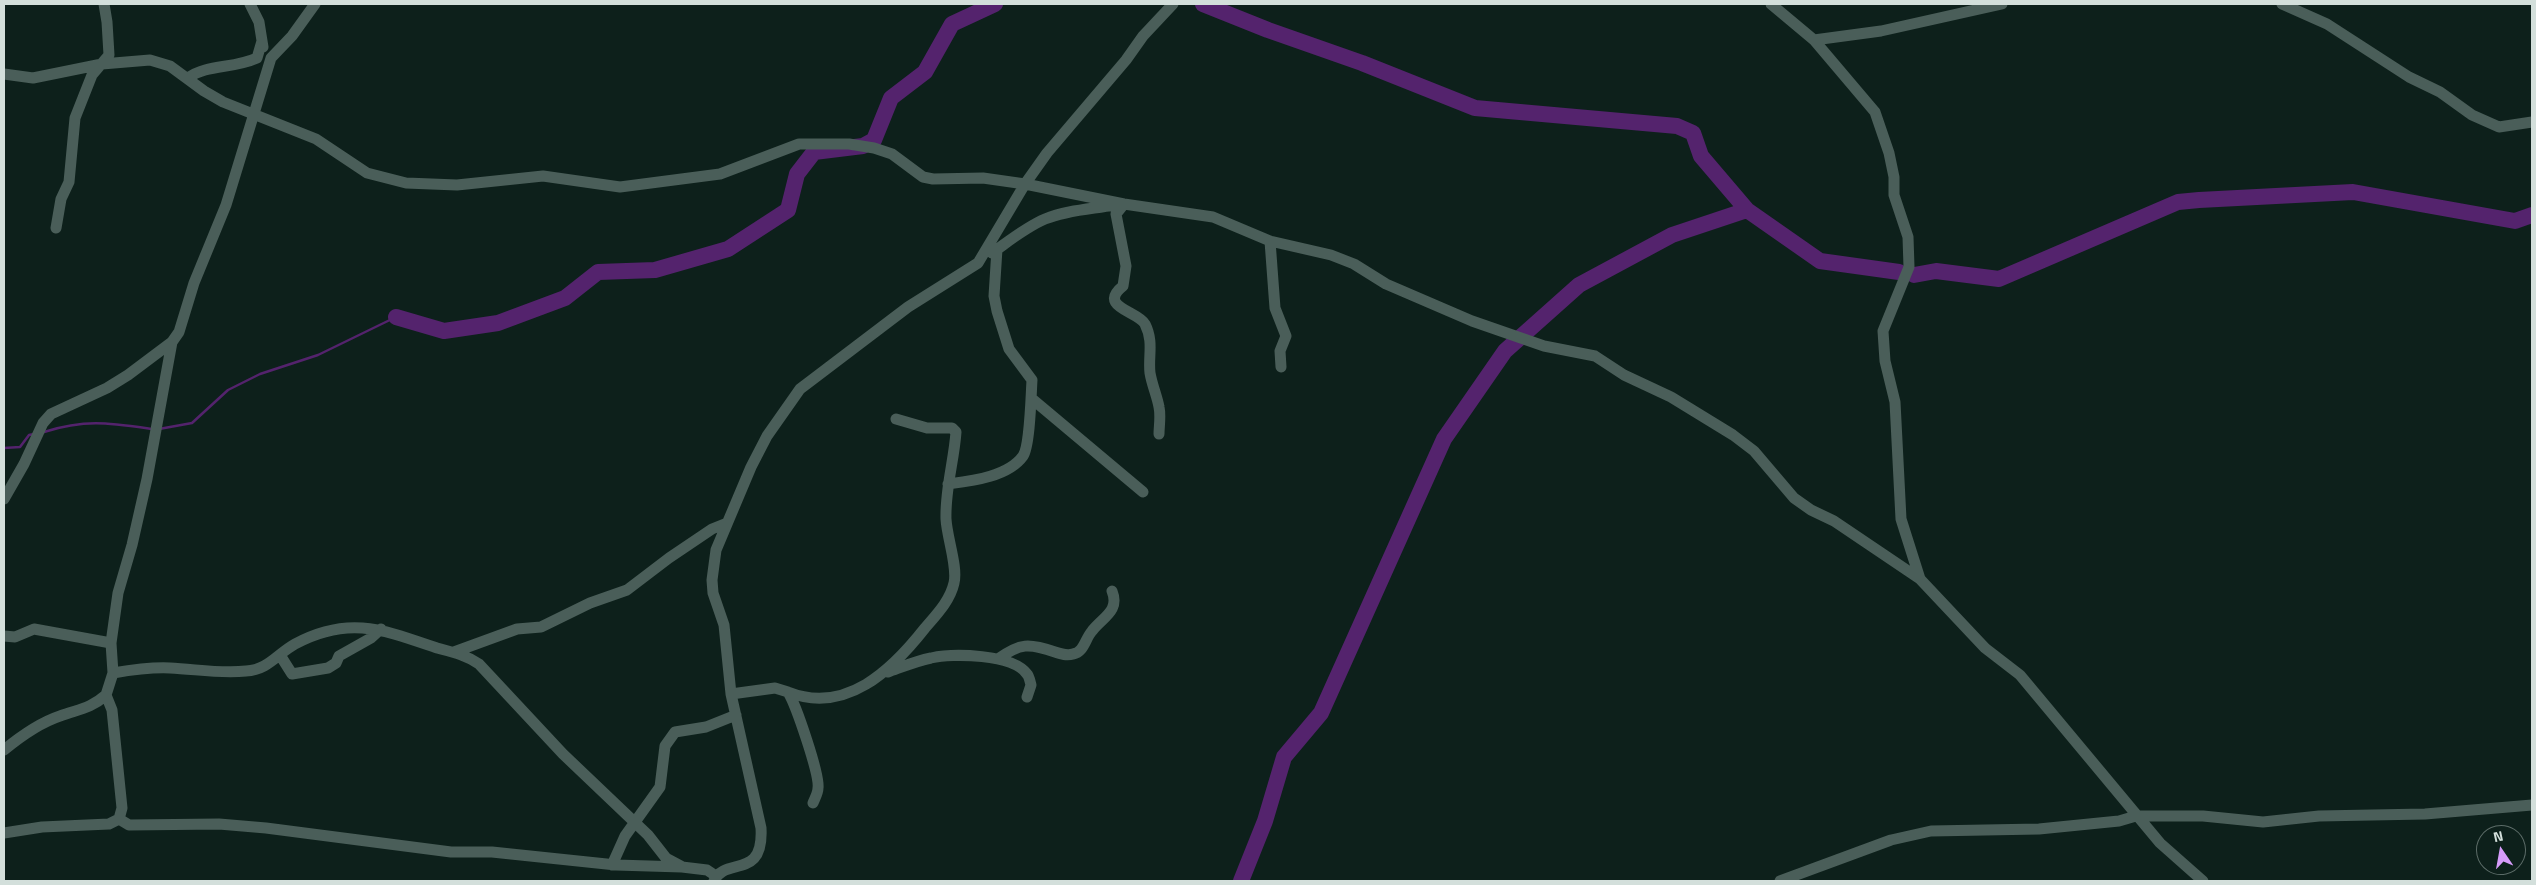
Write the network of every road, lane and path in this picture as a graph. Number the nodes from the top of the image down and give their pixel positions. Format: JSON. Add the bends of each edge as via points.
{"nodes":[{"id":1,"x":104,"y":4,"type":"edge"},
{"id":2,"x":250,"y":4,"type":"edge"},
{"id":3,"x":315,"y":4,"type":"edge"},
{"id":4,"x":1173,"y":4,"type":"edge"},
{"id":5,"x":1771,"y":4,"type":"edge"},
{"id":6,"x":2002,"y":4,"type":"edge"},
{"id":7,"x":2282,"y":4,"type":"edge"},
{"id":8,"x":1814,"y":40,"type":"junction"},
{"id":9,"x":262,"y":41,"type":"junction"},
{"id":10,"x":102,"y":64,"type":"junction"},
{"id":11,"x":266,"y":68,"type":"junction"},
{"id":12,"x":4,"y":74,"type":"edge"},
{"id":13,"x":188,"y":78,"type":"junction"},
{"id":14,"x":254,"y":114,"type":"junction"},
{"id":15,"x":2532,"y":122,"type":"edge"},
{"id":16,"x":1025,"y":184,"type":"junction"},
{"id":17,"x":1124,"y":204,"type":"junction"},
{"id":18,"x":56,"y":228,"type":"dead end"},
{"id":19,"x":1270,"y":241,"type":"junction"},
{"id":20,"x":997,"y":249,"type":"junction"},
{"id":21,"x":978,"y":263,"type":"junction"},
{"id":22,"x":172,"y":342,"type":"junction"},
{"id":23,"x":1281,"y":367,"type":"dead end"},
{"id":24,"x":1031,"y":398,"type":"junction"},
{"id":25,"x":896,"y":419,"type":"dead end"},
{"id":26,"x":1159,"y":434,"type":"dead end"},
{"id":27,"x":948,"y":484,"type":"junction"},
{"id":28,"x":1143,"y":492,"type":"dead end"},
{"id":29,"x":4,"y":499,"type":"edge"},
{"id":30,"x":727,"y":523,"type":"junction"},
{"id":31,"x":1920,"y":579,"type":"junction"},
{"id":32,"x":1112,"y":591,"type":"dead end"},
{"id":33,"x":381,"y":629,"type":"junction"},
{"id":34,"x":4,"y":636,"type":"edge"},
{"id":35,"x":110,"y":642,"type":"junction"},
{"id":36,"x":454,"y":652,"type":"junction"},
{"id":37,"x":280,"y":655,"type":"junction"},
{"id":38,"x":998,"y":659,"type":"junction"},
{"id":39,"x":113,"y":673,"type":"junction"},
{"id":40,"x":881,"y":674,"type":"junction"},
{"id":41,"x":788,"y":692,"type":"junction"},
{"id":42,"x":731,"y":694,"type":"junction"},
{"id":43,"x":106,"y":695,"type":"junction"},
{"id":44,"x":1027,"y":697,"type":"dead end"},
{"id":45,"x":736,"y":715,"type":"junction"},
{"id":46,"x":4,"y":750,"type":"edge"},
{"id":47,"x":813,"y":803,"type":"dead end"},
{"id":48,"x":2532,"y":805,"type":"edge"},
{"id":49,"x":2136,"y":816,"type":"junction"},
{"id":50,"x":119,"y":819,"type":"junction"},
{"id":51,"x":635,"y":821,"type":"junction"},
{"id":52,"x":4,"y":833,"type":"edge"},
{"id":53,"x":612,"y":865,"type":"junction"},
{"id":54,"x":682,"y":867,"type":"junction"},
{"id":55,"x":715,"y":878,"type":"edge"},
{"id":56,"x":1780,"y":881,"type":"edge"},
{"id":57,"x":2203,"y":881,"type":"edge"}],
"edges":[{"from":1,"to":10,"type":"street","via":[[109,55]]},
{"from":2,"to":9,"type":"street","via":[[259,22]]},
{"from":3,"to":11,"type":"street","via":[[292,36],[270,58]]},
{"from":4,"to":16,"type":"street","via":[[1143,36]]},
{"from":5,"to":8,"type":"street"},
{"from":6,"to":8,"type":"street","via":[[1882,31]]},
{"from":7,"to":15,"type":"street","via":[[2327,24],[2472,115],[2499,127]]},
{"from":8,"to":31,"type":"street","via":[[1875,112],[1890,153],[1894,194],[1908,237],[1909,267],[1883,331],[1882,342],[1894,402],[1901,519]]},
{"from":9,"to":11,"type":"street"},
{"from":9,"to":13,"type":"street","via":[[257,58],[242,65],[199,70]]},
{"from":10,"to":12,"type":"street","via":[[32,78]]},
{"from":10,"to":13,"type":"street","via":[[150,60],[170,66]]},
{"from":10,"to":18,"type":"street","via":[[92,75],[75,118],[69,182],[61,200]]},
{"from":11,"to":14,"type":"street"},
{"from":13,"to":14,"type":"street","via":[[224,102]]},
{"from":14,"to":16,"type":"street","via":[[316,138],[367,173],[430,186],[544,176],[604,186],[644,185],[720,174],[782,149],[822,143],[874,148],[892,154],[923,177],[932,179],[970,177]]},
{"from":14,"to":22,"type":"street","via":[[226,205],[194,283],[179,332]]},
{"from":16,"to":17,"type":"street"},
{"from":16,"to":21,"type":"street"},
{"from":17,"to":19,"type":"street","via":[[1213,217]]},
{"from":17,"to":20,"type":"street","via":[[1068,212],[1046,219]]},
{"from":17,"to":26,"type":"street","via":[[1116,214],[1126,266],[1124,286],[1115,299],[1121,310],[1141,318],[1146,326],[1152,345],[1150,371],[1160,409]]},
{"from":19,"to":23,"type":"street","via":[[1275,308],[1286,336],[1280,351]]},
{"from":19,"to":31,"type":"street","via":[[1331,255],[1354,264],[1386,284],[1472,321],[1544,346],[1595,356],[1733,435],[1754,451],[1794,498]]},
{"from":20,"to":21,"type":"street"},
{"from":20,"to":24,"type":"street","via":[[994,296],[997,311],[1009,349],[1032,380]]},
{"from":21,"to":30,"type":"street","via":[[908,307],[800,389],[767,436]]},
{"from":22,"to":29,"type":"street","via":[[107,388],[51,414],[43,423]]},
{"from":22,"to":35,"type":"street","via":[[147,479],[118,594]]},
{"from":24,"to":27,"type":"street","via":[[1024,455],[1014,465],[998,473],[974,481]]},
{"from":24,"to":28,"type":"street"},
{"from":25,"to":27,"type":"street","via":[[927,428],[952,428],[956,432]]},
{"from":27,"to":40,"type":"street","via":[[946,518],[954,583],[944,605],[905,653]]},
{"from":30,"to":36,"type":"street","via":[[668,558],[627,590],[590,603],[541,627],[516,629]]},
{"from":30,"to":42,"type":"street","via":[[716,550],[712,580],[724,625]]},
{"from":31,"to":49,"type":"street","via":[[1985,648],[2020,675]]},
{"from":32,"to":38,"type":"street","via":[[1115,599],[1110,614],[1075,654],[1064,655],[1029,645],[1015,647]]},
{"from":33,"to":36,"type":"street"},
{"from":33,"to":37,"type":"street","via":[[354,626],[324,633],[295,644]]},
{"from":33,"to":37,"type":"street","via":[[339,656],[336,663],[328,668],[292,674]]},
{"from":34,"to":35,"type":"street","via":[[15,637],[34,629]]},
{"from":35,"to":39,"type":"street"},
{"from":36,"to":51,"type":"street","via":[[480,664],[563,754]]},
{"from":37,"to":39,"type":"street","via":[[270,664],[247,671],[167,668]]},
{"from":38,"to":40,"type":"street","via":[[961,655],[934,657]]},
{"from":38,"to":44,"type":"street","via":[[1027,673],[1031,684]]},
{"from":39,"to":43,"type":"street"},
{"from":40,"to":41,"type":"street","via":[[841,696],[817,699]]},
{"from":41,"to":42,"type":"street","via":[[775,688]]},
{"from":41,"to":47,"type":"street","via":[[795,703],[819,787]]},
{"from":42,"to":45,"type":"street"},
{"from":43,"to":46,"type":"street","via":[[77,713],[62,715],[27,732]]},
{"from":43,"to":50,"type":"street","via":[[112,710],[122,808]]},
{"from":45,"to":51,"type":"street","via":[[706,727],[674,732],[665,746],[660,787]]},
{"from":45,"to":55,"type":"street","via":[[762,844],[756,858]]},
{"from":48,"to":49,"type":"street","via":[[2263,822],[2177,815]]},
{"from":49,"to":56,"type":"street","via":[[2119,821],[2039,830],[1952,829],[1912,834]]},
{"from":49,"to":57,"type":"street","via":[[2170,853]]},
{"from":50,"to":52,"type":"street","via":[[109,824],[42,827]]},
{"from":50,"to":53,"type":"street","via":[[129,825],[218,824],[451,852],[492,852]]},
{"from":51,"to":53,"type":"street"},
{"from":51,"to":54,"type":"street","via":[[666,858]]},
{"from":53,"to":54,"type":"street"},
{"from":54,"to":55,"type":"street","via":[[708,870]]}]}
